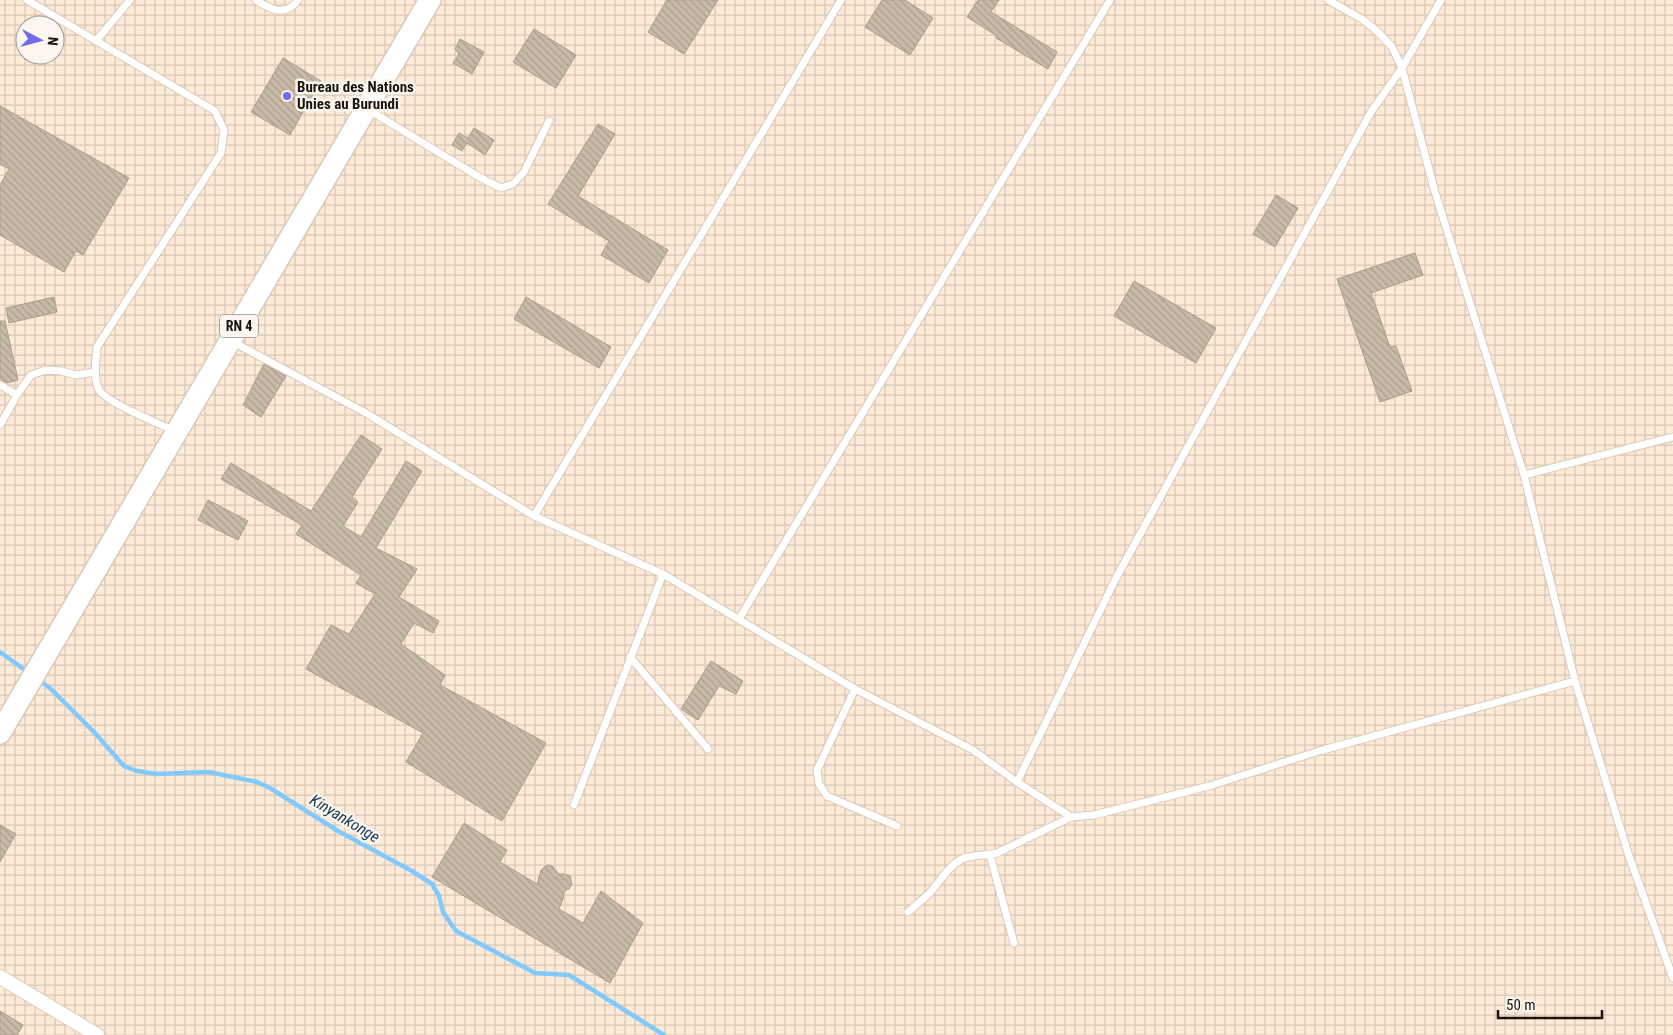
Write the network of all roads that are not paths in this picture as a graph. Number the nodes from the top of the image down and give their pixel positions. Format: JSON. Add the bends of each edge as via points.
{"nodes":[{"id":1,"x":27,"y":0,"type":"edge"},
{"id":2,"x":130,"y":0,"type":"edge"},
{"id":3,"x":256,"y":0,"type":"edge"},
{"id":4,"x":298,"y":0,"type":"edge"},
{"id":5,"x":430,"y":0,"type":"edge"},
{"id":6,"x":841,"y":0,"type":"edge"},
{"id":7,"x":1110,"y":0,"type":"edge"},
{"id":8,"x":1328,"y":0,"type":"edge"},
{"id":9,"x":1441,"y":0,"type":"edge"},
{"id":10,"x":96,"y":40,"type":"junction"},
{"id":11,"x":1402,"y":68,"type":"junction"},
{"id":12,"x":366,"y":109,"type":"junction"},
{"id":13,"x":549,"y":121,"type":"dead end"},
{"id":14,"x":231,"y":340,"type":"junction"},
{"id":15,"x":95,"y":372,"type":"junction"},
{"id":16,"x":0,"y":385,"type":"edge"},
{"id":17,"x":16,"y":395,"type":"junction"},
{"id":18,"x":0,"y":425,"type":"edge"},
{"id":19,"x":176,"y":431,"type":"junction"},
{"id":20,"x":1673,"y":437,"type":"edge"},
{"id":21,"x":1524,"y":475,"type":"junction"},
{"id":22,"x":534,"y":516,"type":"junction"},
{"id":23,"x":663,"y":574,"type":"junction"},
{"id":24,"x":739,"y":619,"type":"junction"},
{"id":25,"x":630,"y":657,"type":"junction"},
{"id":26,"x":1575,"y":681,"type":"junction"},
{"id":27,"x":855,"y":689,"type":"junction"},
{"id":28,"x":0,"y":733,"type":"edge"},
{"id":29,"x":708,"y":749,"type":"dead end"},
{"id":30,"x":1017,"y":782,"type":"junction"},
{"id":31,"x":574,"y":805,"type":"dead end"},
{"id":32,"x":1071,"y":817,"type":"junction"},
{"id":33,"x":897,"y":826,"type":"dead end"},
{"id":34,"x":990,"y":855,"type":"junction"},
{"id":35,"x":908,"y":912,"type":"dead end"},
{"id":36,"x":1014,"y":943,"type":"dead end"},
{"id":37,"x":0,"y":977,"type":"edge"},
{"id":38,"x":1673,"y":978,"type":"edge"},
{"id":39,"x":97,"y":1035,"type":"edge"}],
"edges":[{"from":1,"to":10,"type":"lane"},
{"from":2,"to":10,"type":"lane"},
{"from":3,"to":4,"type":"lane","via":[[268,8],[283,11],[294,7]]},
{"from":5,"to":12,"type":"main road","number":"RN 4"},
{"from":6,"to":22,"type":"lane"},
{"from":7,"to":24,"type":"lane"},
{"from":8,"to":11,"type":"lane","via":[[1378,32],[1392,47]]},
{"from":9,"to":11,"type":"lane"},
{"from":10,"to":15,"type":"lane","via":[[215,111],[224,130],[220,153],[97,347]]},
{"from":11,"to":21,"type":"lane","via":[[1435,192]]},
{"from":11,"to":30,"type":"lane","via":[[1371,112],[1120,572]]},
{"from":12,"to":13,"type":"lane","via":[[501,188],[513,184],[524,172]]},
{"from":12,"to":14,"type":"main road","number":"RN 4"},
{"from":14,"to":19,"type":"main road","number":"RN 4"},
{"from":14,"to":22,"type":"lane","via":[[366,413]]},
{"from":15,"to":17,"type":"lane","via":[[76,375],[46,370],[31,375]]},
{"from":15,"to":19,"type":"lane","via":[[99,389],[117,404]]},
{"from":16,"to":17,"type":"lane"},
{"from":17,"to":18,"type":"lane"},
{"from":19,"to":28,"type":"main road","number":"RN 4"},
{"from":20,"to":21,"type":"lane"},
{"from":21,"to":26,"type":"lane"},
{"from":22,"to":23,"type":"lane"},
{"from":23,"to":24,"type":"lane"},
{"from":23,"to":25,"type":"lane"},
{"from":24,"to":27,"type":"lane"},
{"from":25,"to":29,"type":"lane"},
{"from":25,"to":31,"type":"lane"},
{"from":26,"to":32,"type":"lane","via":[[1319,751],[1209,786],[1110,811]]},
{"from":26,"to":38,"type":"lane","via":[[1628,853]]},
{"from":27,"to":30,"type":"lane","via":[[973,750]]},
{"from":27,"to":33,"type":"lane","via":[[817,770],[819,784],[828,796]]},
{"from":30,"to":32,"type":"lane"},
{"from":32,"to":34,"type":"lane"},
{"from":34,"to":35,"type":"lane","via":[[962,859]]},
{"from":34,"to":36,"type":"lane"},
{"from":37,"to":39,"type":"street"}]}
